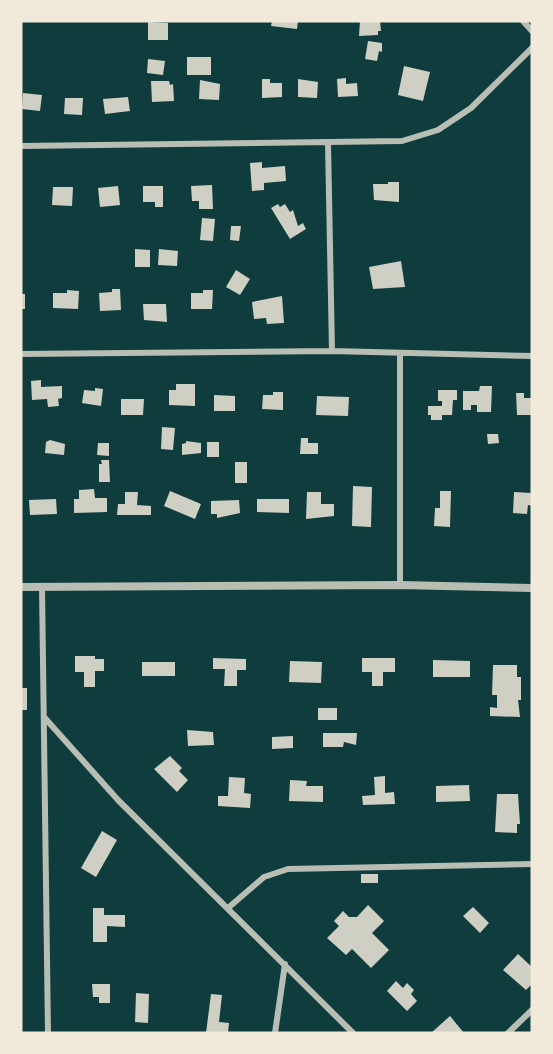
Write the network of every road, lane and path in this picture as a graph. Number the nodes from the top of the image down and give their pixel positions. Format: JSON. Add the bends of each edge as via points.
{"nodes":[{"id":1,"x":523,"y":21,"type":"edge"},
{"id":2,"x":532,"y":31,"type":"edge"},
{"id":3,"x":532,"y":48,"type":"edge"},
{"id":4,"x":328,"y":143,"type":"junction"},
{"id":5,"x":21,"y":147,"type":"edge"},
{"id":6,"x":332,"y":351,"type":"junction"},
{"id":7,"x":21,"y":354,"type":"edge"},
{"id":8,"x":400,"y":355,"type":"junction"},
{"id":9,"x":532,"y":356,"type":"edge"},
{"id":10,"x":400,"y":585,"type":"junction"},
{"id":11,"x":21,"y":587,"type":"edge"},
{"id":12,"x":42,"y":587,"type":"junction"},
{"id":13,"x":532,"y":588,"type":"edge"},
{"id":14,"x":44,"y":717,"type":"junction"},
{"id":15,"x":532,"y":864,"type":"edge"},
{"id":16,"x":228,"y":908,"type":"junction"},
{"id":17,"x":285,"y":964,"type":"junction"},
{"id":18,"x":532,"y":1010,"type":"edge"},
{"id":19,"x":510,"y":1032,"type":"edge"},
{"id":20,"x":48,"y":1033,"type":"edge"},
{"id":21,"x":275,"y":1033,"type":"edge"},
{"id":22,"x":353,"y":1033,"type":"edge"}],
"edges":[{"from":1,"to":2,"type":"street"},
{"from":3,"to":4,"type":"street","via":[[471,108],[438,130],[402,141]]},
{"from":4,"to":5,"type":"street"},
{"from":4,"to":6,"type":"street"},
{"from":6,"to":7,"type":"street"},
{"from":6,"to":8,"type":"street"},
{"from":8,"to":9,"type":"street"},
{"from":8,"to":10,"type":"street"},
{"from":10,"to":12,"type":"street"},
{"from":10,"to":13,"type":"street"},
{"from":11,"to":12,"type":"street"},
{"from":12,"to":14,"type":"street"},
{"from":12,"to":20,"type":"street"},
{"from":14,"to":16,"type":"street","via":[[118,800]]},
{"from":14,"to":20,"type":"street"},
{"from":15,"to":16,"type":"street","via":[[288,869],[264,876]]},
{"from":16,"to":17,"type":"street"},
{"from":17,"to":21,"type":"street"},
{"from":17,"to":22,"type":"street"},
{"from":18,"to":19,"type":"street"}]}
